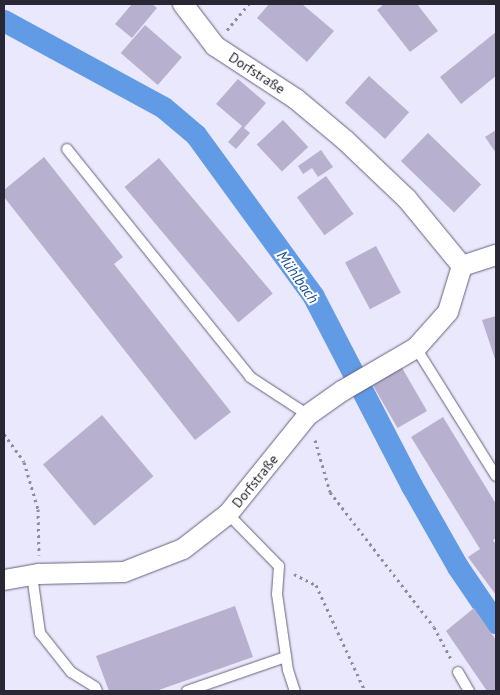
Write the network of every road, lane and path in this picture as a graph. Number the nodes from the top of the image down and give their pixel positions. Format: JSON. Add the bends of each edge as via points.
{"nodes":[{"id":1,"x":183,"y":4,"type":"edge"},
{"id":2,"x":249,"y":4,"type":"edge"},
{"id":3,"x":215,"y":46,"type":"junction"},
{"id":4,"x":67,"y":149,"type":"dead end"},
{"id":5,"x":496,"y":255,"type":"edge"},
{"id":6,"x":462,"y":266,"type":"junction"},
{"id":7,"x":416,"y":348,"type":"junction"},
{"id":8,"x":308,"y":416,"type":"junction"},
{"id":9,"x":4,"y":434,"type":"edge"},
{"id":10,"x":496,"y":476,"type":"edge"},
{"id":11,"x":228,"y":514,"type":"junction"},
{"id":12,"x":278,"y":566,"type":"junction"},
{"id":13,"x":35,"y":574,"type":"junction"},
{"id":14,"x":4,"y":580,"type":"edge"},
{"id":15,"x":286,"y":657,"type":"junction"},
{"id":16,"x":458,"y":672,"type":"joint"},
{"id":17,"x":97,"y":691,"type":"edge"},
{"id":18,"x":187,"y":691,"type":"edge"},
{"id":19,"x":296,"y":691,"type":"edge"},
{"id":20,"x":366,"y":691,"type":"edge"},
{"id":21,"x":469,"y":691,"type":"edge"}],
"edges":[{"from":1,"to":3,"type":"street","name":"Dorfstraße"},
{"from":2,"to":3,"type":"path"},
{"from":3,"to":6,"type":"street","name":"Dorfstraße","via":[[296,99],[345,140],[407,199]]},
{"from":4,"to":8,"type":"lane","via":[[250,377]]},
{"from":5,"to":6,"type":"street"},
{"from":6,"to":7,"type":"street","name":"Dorfstraße","via":[[448,312]]},
{"from":7,"to":8,"type":"street","name":"Dorfstraße","via":[[342,391]]},
{"from":7,"to":10,"type":"lane"},
{"from":8,"to":11,"type":"street","name":"Dorfstraße"},
{"from":8,"to":16,"type":"path","via":[[330,492],[434,627]]},
{"from":9,"to":13,"type":"path","via":[[24,462],[38,509]]},
{"from":11,"to":12,"type":"lane","name":"Dorfstraße"},
{"from":11,"to":13,"type":"street","via":[[183,549],[124,572]]},
{"from":12,"to":15,"type":"lane","via":[[277,594]]},
{"from":12,"to":20,"type":"path","via":[[316,585]]},
{"from":13,"to":14,"type":"street"},
{"from":13,"to":17,"type":"lane","via":[[40,633],[71,672]]},
{"from":15,"to":18,"type":"lane"},
{"from":15,"to":19,"type":"lane"},
{"from":16,"to":21,"type":"lane"}]}
